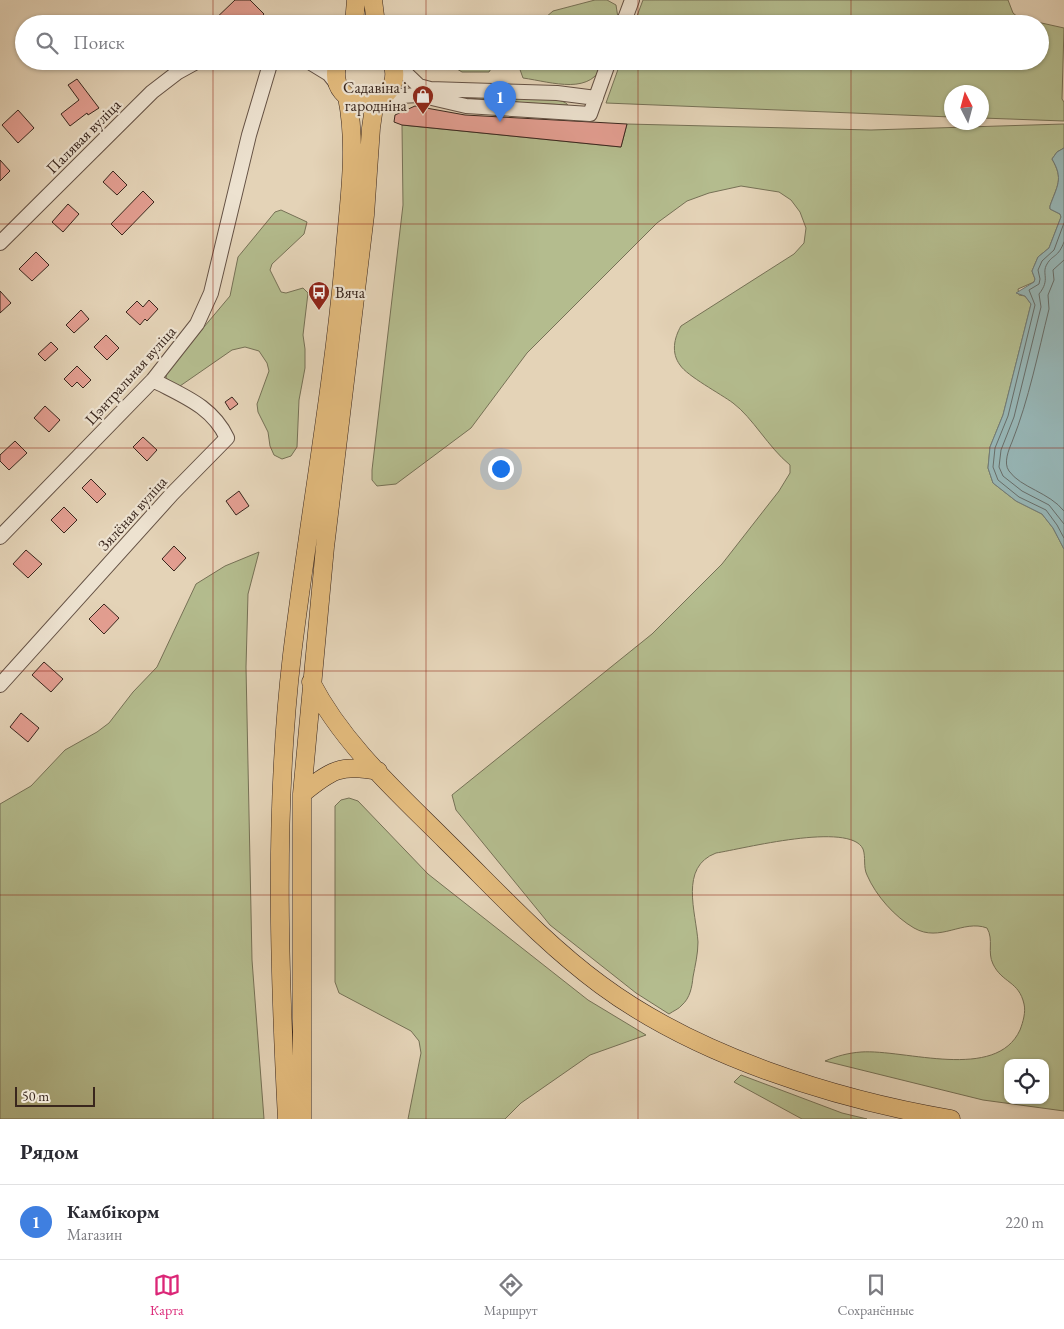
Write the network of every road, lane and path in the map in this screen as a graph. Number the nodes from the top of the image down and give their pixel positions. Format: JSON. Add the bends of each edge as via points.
{"nodes":[{"id":1,"x":356,"y":0,"type":"edge"},
{"id":2,"x":373,"y":0,"type":"edge"},
{"id":3,"x":632,"y":0,"type":"edge"},
{"id":4,"x":355,"y":15,"type":"edge"},
{"id":5,"x":375,"y":15,"type":"edge"},
{"id":6,"x":626,"y":15,"type":"edge"},
{"id":7,"x":182,"y":70,"type":"edge"},
{"id":8,"x":268,"y":70,"type":"edge"},
{"id":9,"x":325,"y":70,"type":"edge"},
{"id":10,"x":336,"y":70,"type":"edge"},
{"id":11,"x":393,"y":70,"type":"edge"},
{"id":12,"x":402,"y":70,"type":"edge"},
{"id":13,"x":606,"y":70,"type":"edge"},
{"id":14,"x":344,"y":93,"type":"junction"},
{"id":15,"x":596,"y":98,"type":"junction"},
{"id":16,"x":379,"y":99,"type":"junction"},
{"id":17,"x":0,"y":243,"type":"edge"},
{"id":18,"x":153,"y":380,"type":"junction"},
{"id":19,"x":0,"y":537,"type":"edge"},
{"id":20,"x":311,"y":682,"type":"junction"},
{"id":21,"x":0,"y":685,"type":"edge"},
{"id":22,"x":378,"y":771,"type":"junction"},
{"id":23,"x":302,"y":794,"type":"junction"},
{"id":24,"x":287,"y":1119,"type":"edge"},
{"id":25,"x":302,"y":1119,"type":"edge"},
{"id":26,"x":951,"y":1119,"type":"edge"}],
"edges":[{"from":1,"to":4,"type":"main road"},
{"from":2,"to":5,"type":"main road"},
{"from":3,"to":6,"type":"street"},
{"from":7,"to":17,"type":"street","name":"Палявая вуліца","via":[[152,92]]},
{"from":8,"to":18,"type":"street","name":"Цэнтральная вуліца","via":[[249,134],[211,293],[198,324]]},
{"from":9,"to":14,"type":"street"},
{"from":10,"to":14,"type":"main road"},
{"from":11,"to":16,"type":"main road","via":[[392,84]]},
{"from":12,"to":15,"type":"street","via":[[419,86],[430,89],[557,93]]},
{"from":13,"to":15,"type":"street"},
{"from":14,"to":16,"type":"main road","via":[[361,102]]},
{"from":14,"to":24,"type":"main road","via":[[352,136],[340,298],[292,658],[284,750],[280,849]]},
{"from":15,"to":16,"type":"street","via":[[590,114],[466,106],[419,95]]},
{"from":16,"to":20,"type":"main road","via":[[371,128],[364,224]]},
{"from":18,"to":19,"type":"street","name":"Цэнтральная вуліца"},
{"from":18,"to":21,"type":"street","name":"Зялёная вуліца","via":[[213,415],[228,438],[172,494]]},
{"from":20,"to":22,"type":"main road","via":[[328,713]]},
{"from":20,"to":23,"type":"main road"},
{"from":22,"to":23,"type":"main road","via":[[360,767],[334,770]]},
{"from":22,"to":26,"type":"main road","via":[[555,948],[638,1010],[682,1034],[778,1074],[877,1104]]},
{"from":23,"to":25,"type":"main road"}]}
